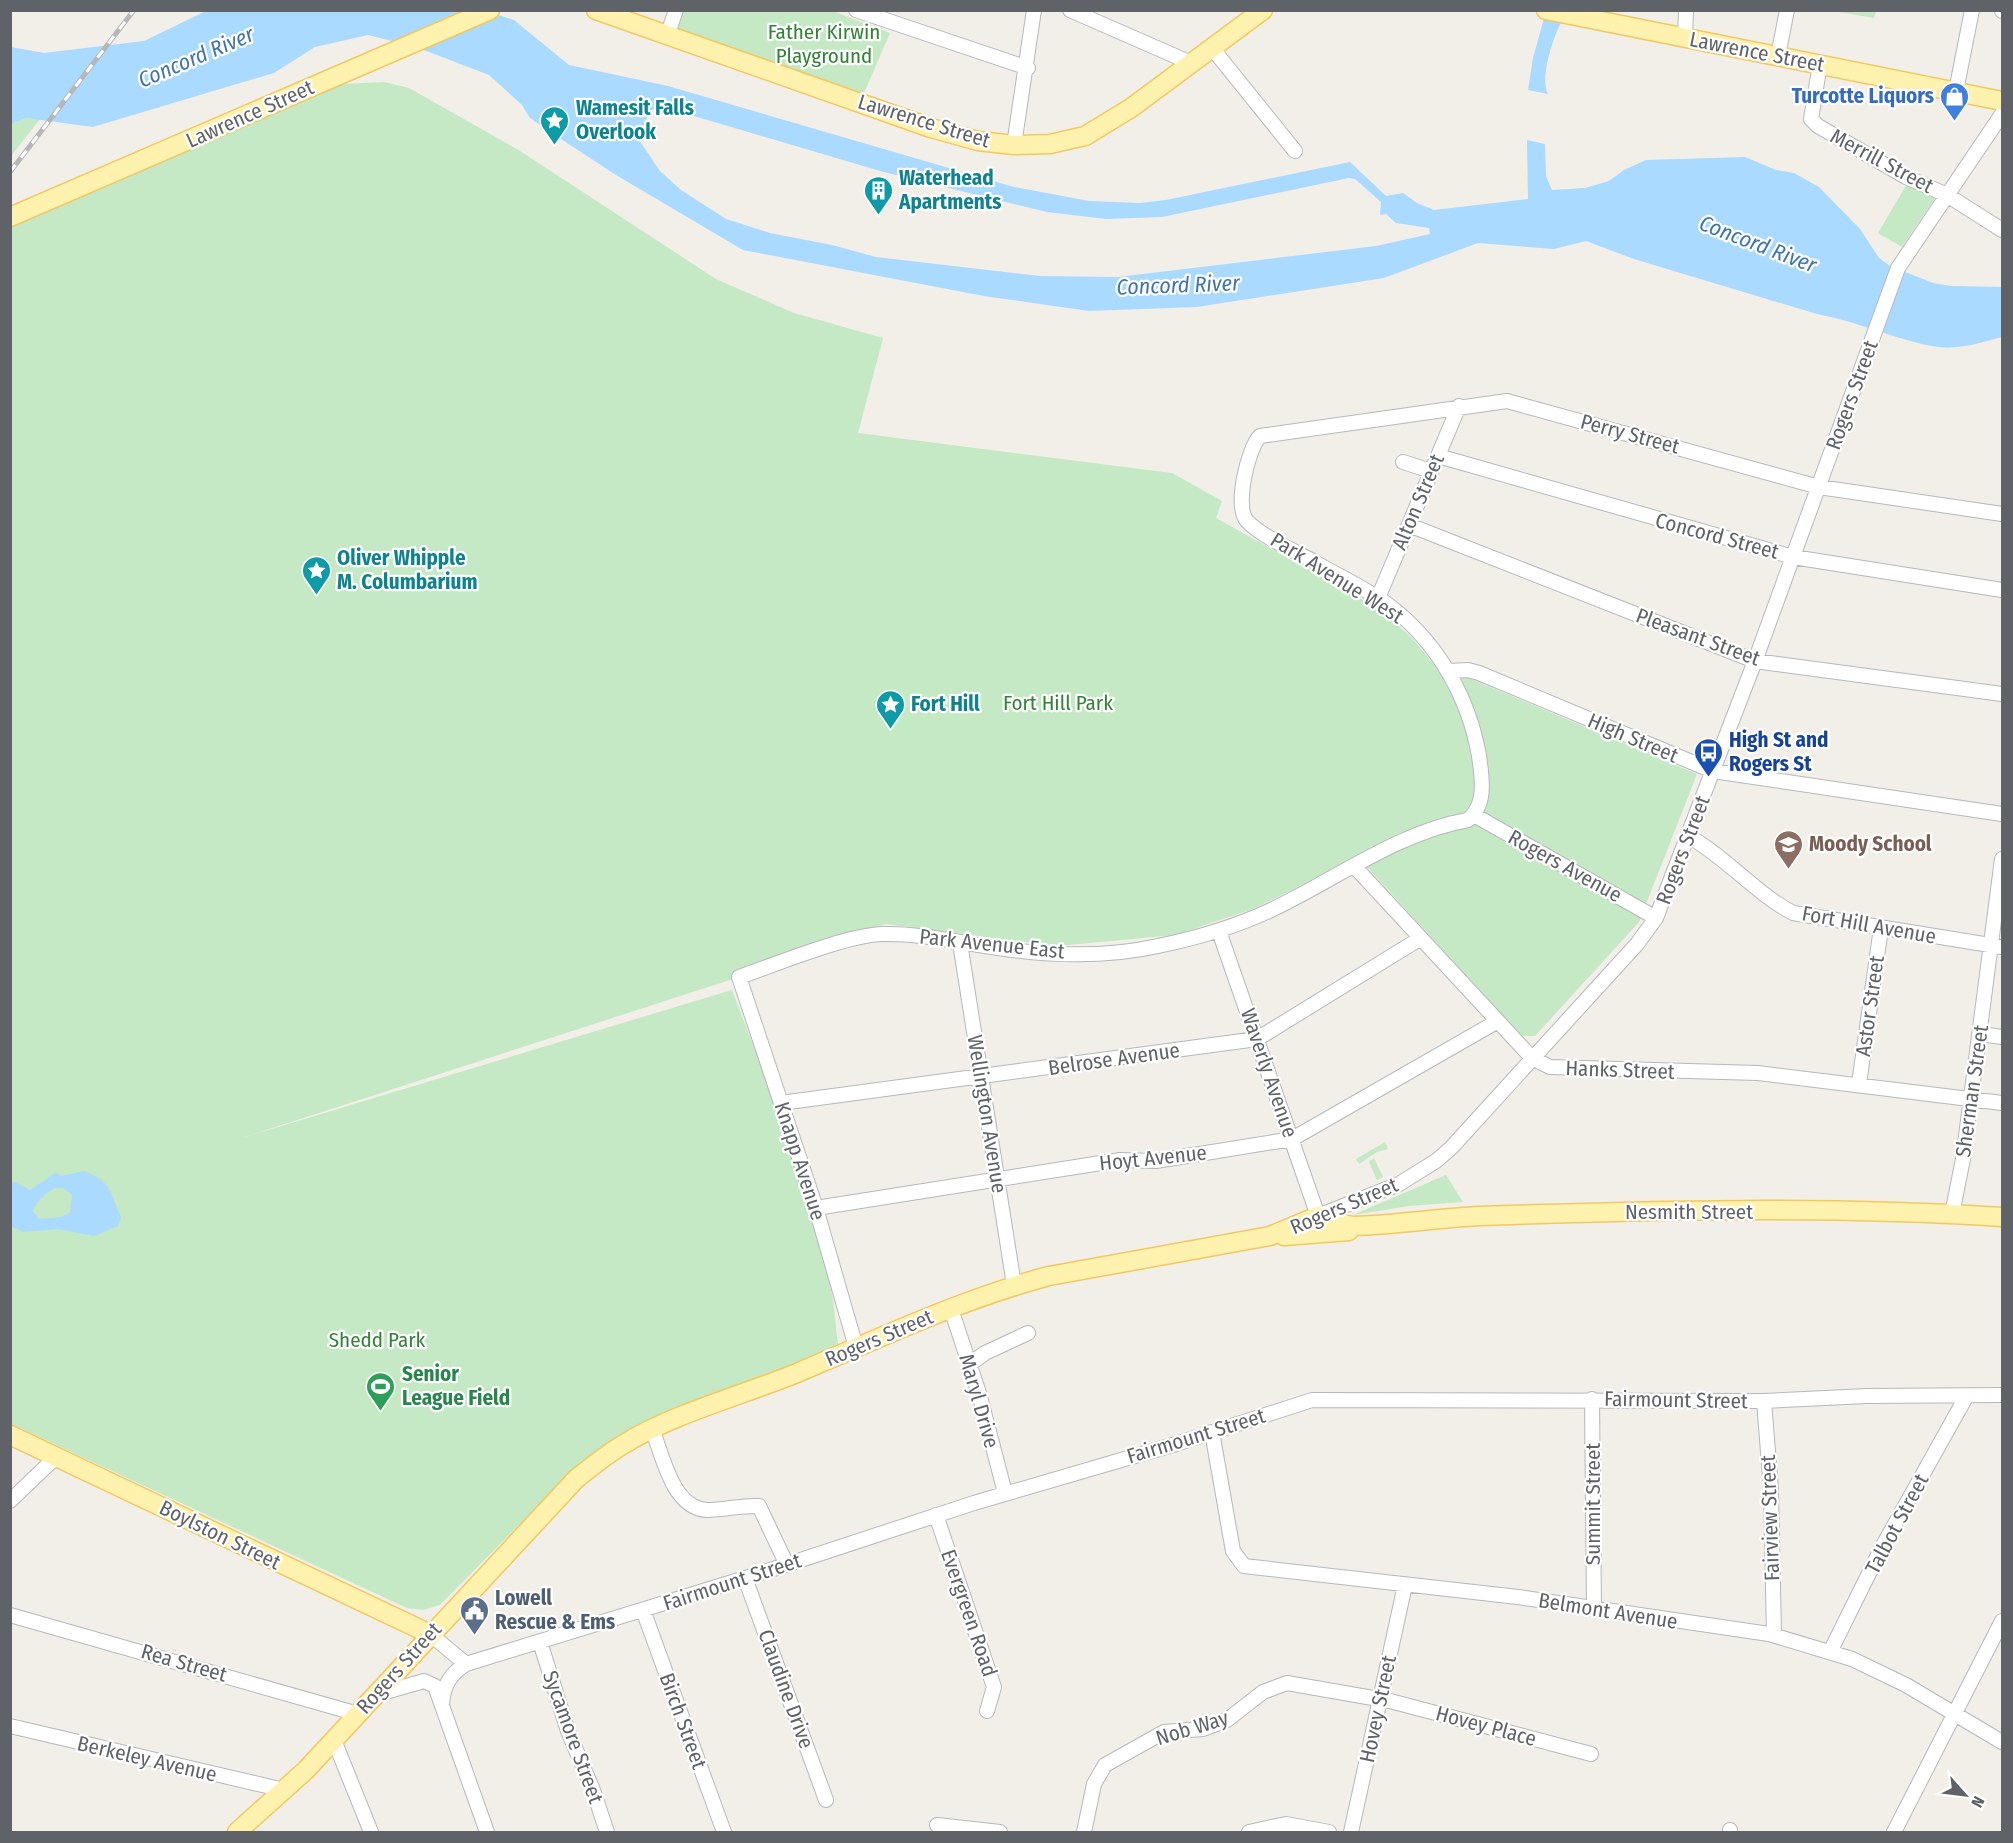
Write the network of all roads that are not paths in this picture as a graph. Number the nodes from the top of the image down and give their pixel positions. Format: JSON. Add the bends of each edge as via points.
{"nodes":[{"id":1,"x":490,"y":10,"type":"edge"},
{"id":2,"x":596,"y":10,"type":"edge"},
{"id":3,"x":676,"y":10,"type":"edge"},
{"id":4,"x":856,"y":10,"type":"edge"},
{"id":5,"x":1034,"y":10,"type":"edge"},
{"id":6,"x":1071,"y":10,"type":"edge"},
{"id":7,"x":1263,"y":10,"type":"edge"},
{"id":8,"x":1546,"y":10,"type":"edge"},
{"id":9,"x":1686,"y":10,"type":"edge"},
{"id":10,"x":1787,"y":10,"type":"edge"},
{"id":11,"x":1972,"y":10,"type":"edge"},
{"id":12,"x":667,"y":36,"type":"junction"},
{"id":13,"x":1684,"y":38,"type":"junction"},
{"id":14,"x":1212,"y":48,"type":"junction"},
{"id":15,"x":1778,"y":56,"type":"junction"},
{"id":16,"x":1191,"y":63,"type":"junction"},
{"id":17,"x":1820,"y":64,"type":"junction"},
{"id":18,"x":1028,"y":68,"type":"junction"},
{"id":19,"x":1956,"y":91,"type":"junction"},
{"id":20,"x":2002,"y":101,"type":"edge"},
{"id":21,"x":2002,"y":114,"type":"edge"},
{"id":22,"x":1014,"y":145,"type":"junction"},
{"id":23,"x":1295,"y":151,"type":"dead end"},
{"id":24,"x":1947,"y":195,"type":"junction"},
{"id":25,"x":10,"y":217,"type":"edge"},
{"id":26,"x":2002,"y":230,"type":"edge"},
{"id":27,"x":1459,"y":406,"type":"junction"},
{"id":28,"x":1256,"y":440,"type":"joint"},
{"id":29,"x":1438,"y":456,"type":"junction"},
{"id":30,"x":1403,"y":462,"type":"dead end"},
{"id":31,"x":1431,"y":471,"type":"junction"},
{"id":32,"x":1819,"y":487,"type":"junction"},
{"id":33,"x":2002,"y":514,"type":"edge"},
{"id":34,"x":1409,"y":525,"type":"junction"},
{"id":35,"x":1793,"y":557,"type":"junction"},
{"id":36,"x":2002,"y":590,"type":"edge"},
{"id":37,"x":1378,"y":598,"type":"junction"},
{"id":38,"x":1755,"y":661,"type":"junction"},
{"id":39,"x":1448,"y":671,"type":"junction"},
{"id":40,"x":2002,"y":694,"type":"edge"},
{"id":41,"x":1713,"y":771,"type":"junction"},
{"id":42,"x":2002,"y":814,"type":"edge"},
{"id":43,"x":1474,"y":815,"type":"junction"},
{"id":44,"x":1688,"y":836,"type":"junction"},
{"id":45,"x":2002,"y":859,"type":"edge"},
{"id":46,"x":1354,"y":866,"type":"junction"},
{"id":47,"x":1656,"y":918,"type":"junction"},
{"id":48,"x":1881,"y":928,"type":"junction"},
{"id":49,"x":1219,"y":931,"type":"junction"},
{"id":50,"x":1421,"y":938,"type":"junction"},
{"id":51,"x":960,"y":942,"type":"junction"},
{"id":52,"x":1997,"y":946,"type":"edge"},
{"id":53,"x":740,"y":977,"type":"joint"},
{"id":54,"x":1498,"y":1021,"type":"junction"},
{"id":55,"x":1980,"y":1034,"type":"junction"},
{"id":56,"x":2002,"y":1037,"type":"edge"},
{"id":57,"x":1257,"y":1039,"type":"junction"},
{"id":58,"x":1532,"y":1058,"type":"junction"},
{"id":59,"x":980,"y":1077,"type":"junction"},
{"id":60,"x":1859,"y":1084,"type":"junction"},
{"id":61,"x":1970,"y":1100,"type":"junction"},
{"id":62,"x":781,"y":1102,"type":"junction"},
{"id":63,"x":2002,"y":1104,"type":"edge"},
{"id":64,"x":1292,"y":1139,"type":"junction"},
{"id":65,"x":998,"y":1178,"type":"junction"},
{"id":66,"x":816,"y":1208,"type":"junction"},
{"id":67,"x":1952,"y":1214,"type":"junction"},
{"id":68,"x":1318,"y":1216,"type":"junction"},
{"id":69,"x":2002,"y":1216,"type":"edge"},
{"id":70,"x":1376,"y":1225,"type":"junction"},
{"id":71,"x":1270,"y":1236,"type":"junction"},
{"id":72,"x":1014,"y":1285,"type":"junction"},
{"id":73,"x":951,"y":1309,"type":"junction"},
{"id":74,"x":1028,"y":1333,"type":"dead end"},
{"id":75,"x":856,"y":1347,"type":"junction"},
{"id":76,"x":970,"y":1364,"type":"junction"},
{"id":77,"x":2002,"y":1395,"type":"edge"},
{"id":78,"x":1966,"y":1397,"type":"junction"},
{"id":79,"x":1592,"y":1399,"type":"junction"},
{"id":80,"x":1764,"y":1401,"type":"junction"},
{"id":81,"x":652,"y":1429,"type":"junction"},
{"id":82,"x":1212,"y":1432,"type":"junction"},
{"id":83,"x":10,"y":1435,"type":"edge"},
{"id":84,"x":56,"y":1457,"type":"junction"},
{"id":85,"x":1005,"y":1494,"type":"junction"},
{"id":86,"x":10,"y":1501,"type":"edge"},
{"id":87,"x":936,"y":1515,"type":"junction"},
{"id":88,"x":787,"y":1564,"type":"junction"},
{"id":89,"x":745,"y":1578,"type":"junction"},
{"id":90,"x":1405,"y":1585,"type":"junction"},
{"id":91,"x":1594,"y":1609,"type":"junction"},
{"id":92,"x":643,"y":1610,"type":"junction"},
{"id":93,"x":10,"y":1615,"type":"edge"},
{"id":94,"x":2002,"y":1621,"type":"edge"},
{"id":95,"x":430,"y":1634,"type":"junction"},
{"id":96,"x":1774,"y":1635,"type":"junction"},
{"id":97,"x":540,"y":1642,"type":"junction"},
{"id":98,"x":1830,"y":1652,"type":"junction"},
{"id":99,"x":466,"y":1664,"type":"junction"},
{"id":100,"x":375,"y":1695,"type":"junction"},
{"id":101,"x":1380,"y":1700,"type":"junction"},
{"id":102,"x":442,"y":1703,"type":"junction"},
{"id":103,"x":987,"y":1711,"type":"dead end"},
{"id":104,"x":358,"y":1714,"type":"junction"},
{"id":105,"x":1955,"y":1714,"type":"junction"},
{"id":106,"x":10,"y":1726,"type":"edge"},
{"id":107,"x":334,"y":1740,"type":"junction"},
{"id":108,"x":2002,"y":1742,"type":"edge"},
{"id":109,"x":1591,"y":1754,"type":"dead end"},
{"id":110,"x":284,"y":1790,"type":"junction"},
{"id":111,"x":826,"y":1800,"type":"dead end"},
{"id":112,"x":937,"y":1825,"type":"dead end"},
{"id":113,"x":237,"y":1833,"type":"edge"},
{"id":114,"x":371,"y":1833,"type":"edge"},
{"id":115,"x":487,"y":1833,"type":"edge"},
{"id":116,"x":606,"y":1833,"type":"edge"},
{"id":117,"x":724,"y":1833,"type":"edge"},
{"id":118,"x":1000,"y":1833,"type":"edge"},
{"id":119,"x":1083,"y":1833,"type":"edge"},
{"id":120,"x":1250,"y":1833,"type":"edge"},
{"id":121,"x":1329,"y":1833,"type":"edge"},
{"id":122,"x":1351,"y":1833,"type":"edge"},
{"id":123,"x":1894,"y":1833,"type":"edge"}],
"edges":[{"from":1,"to":25,"type":"main road","name":"Lawrence Street"},
{"from":2,"to":12,"type":"main road","name":"Lawrence Street"},
{"from":3,"to":12,"type":"street"},
{"from":4,"to":18,"type":"street"},
{"from":5,"to":18,"type":"street"},
{"from":6,"to":16,"type":"street"},
{"from":7,"to":14,"type":"main road","name":"Lawrence Street"},
{"from":8,"to":13,"type":"main road","name":"Lawrence Street"},
{"from":9,"to":13,"type":"street"},
{"from":10,"to":15,"type":"street"},
{"from":11,"to":19,"type":"street"},
{"from":12,"to":22,"type":"main road","name":"Lawrence Street","via":[[931,128],[978,141]]},
{"from":13,"to":15,"type":"main road","name":"Lawrence Street"},
{"from":14,"to":16,"type":"main road","name":"Lawrence Street"},
{"from":14,"to":23,"type":"street"},
{"from":15,"to":17,"type":"main road","name":"Lawrence Street"},
{"from":16,"to":22,"type":"main road","name":"Lawrence Street","via":[[1085,136],[1050,144]]},
{"from":17,"to":19,"type":"main road","name":"Lawrence Street"},
{"from":17,"to":24,"type":"street","name":"Merrill Street","via":[[1811,119],[1896,171]]},
{"from":18,"to":22,"type":"street"},
{"from":19,"to":20,"type":"main road","name":"Lawrence Street"},
{"from":21,"to":24,"type":"street","name":"Rogers Street"},
{"from":24,"to":26,"type":"street","name":"Merrill Street"},
{"from":24,"to":32,"type":"street","name":"Rogers Street","via":[[1898,268]]},
{"from":27,"to":28,"type":"street","name":"Perry Street","via":[[1269,432]]},
{"from":27,"to":29,"type":"street","name":"Alton Street"},
{"from":27,"to":32,"type":"street","name":"Perry Street","via":[[1514,402]]},
{"from":28,"to":37,"type":"street","name":"Park Avenue West","via":[[1240,505],[1247,521]]},
{"from":29,"to":31,"type":"street","name":"Alton Street"},
{"from":29,"to":35,"type":"street","name":"Concord Street"},
{"from":30,"to":31,"type":"street"},
{"from":31,"to":34,"type":"street","name":"Alton Street"},
{"from":32,"to":33,"type":"street","name":"Perry Street"},
{"from":32,"to":35,"type":"street","name":"Rogers Street"},
{"from":34,"to":37,"type":"street","name":"Alton Street"},
{"from":34,"to":38,"type":"street","name":"Pleasant Street"},
{"from":35,"to":36,"type":"street","name":"Concord Street"},
{"from":35,"to":38,"type":"street","name":"Rogers Street"},
{"from":37,"to":39,"type":"street","name":"Park Avenue West","via":[[1416,629]]},
{"from":38,"to":40,"type":"street","name":"Pleasant Street"},
{"from":38,"to":41,"type":"street","name":"Rogers Street"},
{"from":39,"to":41,"type":"street","name":"High Street","via":[[1479,673]]},
{"from":39,"to":43,"type":"street","name":"Park Avenue West","via":[[1476,742],[1482,787]]},
{"from":41,"to":42,"type":"street","name":"High Street"},
{"from":41,"to":44,"type":"street","name":"Rogers Street"},
{"from":43,"to":46,"type":"street","name":"Park Avenue East","via":[[1414,837]]},
{"from":43,"to":47,"type":"street","name":"Rogers Avenue"},
{"from":44,"to":47,"type":"street","name":"Rogers Street"},
{"from":44,"to":48,"type":"street","name":"Fort Hill Avenue","via":[[1794,914]]},
{"from":45,"to":52,"type":"street","name":"Sherman Street"},
{"from":46,"to":49,"type":"street","name":"Park Avenue East","via":[[1270,911]]},
{"from":46,"to":50,"type":"street"},
{"from":47,"to":58,"type":"street","name":"Rogers Street","via":[[1637,944]]},
{"from":48,"to":52,"type":"street","name":"Fort Hill Avenue"},
{"from":48,"to":60,"type":"street","name":"Astor Street"},
{"from":49,"to":51,"type":"street","name":"Park Avenue East","via":[[1143,950],[1113,953],[1039,954]]},
{"from":49,"to":57,"type":"street","name":"Waverly Avenue"},
{"from":50,"to":54,"type":"street"},
{"from":50,"to":57,"type":"street","name":"Belrose Avenue"},
{"from":51,"to":53,"type":"street","name":"Park Avenue East","via":[[872,935]]},
{"from":51,"to":59,"type":"street","name":"Wellington Avenue"},
{"from":52,"to":55,"type":"street","name":"Sherman Street"},
{"from":53,"to":62,"type":"street","name":"Knapp Avenue"},
{"from":54,"to":58,"type":"street"},
{"from":54,"to":64,"type":"street","name":"Hoyt Avenue"},
{"from":55,"to":56,"type":"street"},
{"from":55,"to":61,"type":"street","name":"Sherman Street"},
{"from":57,"to":59,"type":"street","name":"Belrose Avenue"},
{"from":57,"to":64,"type":"street","name":"Waverly Avenue"},
{"from":58,"to":60,"type":"street","name":"Hanks Street","via":[[1550,1066],[1758,1073]]},
{"from":58,"to":68,"type":"street","name":"Rogers Street","via":[[1436,1161],[1399,1184]]},
{"from":59,"to":62,"type":"street","name":"Belrose Avenue"},
{"from":59,"to":65,"type":"street","name":"Wellington Avenue"},
{"from":60,"to":61,"type":"street","name":"Hanks Street"},
{"from":61,"to":63,"type":"street","name":"Hanks Street"},
{"from":61,"to":67,"type":"street","name":"Sherman Street"},
{"from":62,"to":66,"type":"street","name":"Knapp Avenue"},
{"from":64,"to":65,"type":"street","name":"Hoyt Avenue","via":[[1156,1161],[1120,1160]]},
{"from":64,"to":68,"type":"street","name":"Waverly Avenue"},
{"from":65,"to":66,"type":"street","name":"Hoyt Avenue"},
{"from":65,"to":72,"type":"street","name":"Wellington Avenue"},
{"from":66,"to":75,"type":"street","name":"Knapp Avenue"},
{"from":67,"to":69,"type":"main road","name":"Nesmith Street"},
{"from":67,"to":70,"type":"main road","name":"Nesmith Street","via":[[1628,1212],[1477,1216]]},
{"from":68,"to":70,"type":"main road","name":"Nesmith Street","via":[[1334,1223]]},
{"from":68,"to":71,"type":"main road","name":"Rogers Street"},
{"from":70,"to":71,"type":"main road","name":"Nesmith Street","via":[[1361,1230]]},
{"from":71,"to":72,"type":"main road","name":"Rogers Street"},
{"from":72,"to":73,"type":"main road","name":"Rogers Street"},
{"from":73,"to":75,"type":"main road","name":"Rogers Street"},
{"from":73,"to":76,"type":"street","name":"Maryl Drive"},
{"from":74,"to":76,"type":"street"},
{"from":75,"to":81,"type":"main road","name":"Rogers Street"},
{"from":76,"to":85,"type":"street","name":"Maryl Drive"},
{"from":77,"to":78,"type":"street","name":"Fairmount Street"},
{"from":78,"to":80,"type":"street","name":"Fairmount Street"},
{"from":78,"to":98,"type":"street","name":"Talbot Street","via":[[1881,1549]]},
{"from":79,"to":80,"type":"street","name":"Fairmount Street"},
{"from":79,"to":82,"type":"street","name":"Fairmount Street","via":[[1312,1400]]},
{"from":79,"to":91,"type":"street","name":"Summit Street"},
{"from":80,"to":96,"type":"street","name":"Fairview Street","via":[[1771,1490]]},
{"from":81,"to":88,"type":"street","via":[[680,1497],[693,1507],[706,1510],[759,1506]]},
{"from":81,"to":95,"type":"main road","name":"Rogers Street","via":[[623,1444],[576,1479]]},
{"from":82,"to":85,"type":"street","name":"Fairmount Street"},
{"from":82,"to":90,"type":"street","name":"Belmont Avenue","via":[[1233,1551],[1244,1566]]},
{"from":83,"to":84,"type":"main road","name":"Boylston Street"},
{"from":84,"to":86,"type":"street"},
{"from":84,"to":95,"type":"main road","name":"Boylston Street"},
{"from":85,"to":87,"type":"street","name":"Fairmount Street"},
{"from":87,"to":88,"type":"street","name":"Fairmount Street"},
{"from":87,"to":103,"type":"street","name":"Evergreen Road","via":[[994,1687]]},
{"from":88,"to":89,"type":"street","name":"Fairmount Street"},
{"from":89,"to":92,"type":"street","name":"Fairmount Street"},
{"from":89,"to":111,"type":"street","name":"Claudine Drive"},
{"from":90,"to":91,"type":"street","name":"Belmont Avenue"},
{"from":90,"to":101,"type":"street","name":"Hovey Street"},
{"from":91,"to":96,"type":"street","name":"Belmont Avenue"},
{"from":92,"to":97,"type":"street","name":"Fairmount Street"},
{"from":92,"to":117,"type":"street","name":"Birch Street"},
{"from":93,"to":104,"type":"street","name":"Rea Street"},
{"from":94,"to":105,"type":"street"},
{"from":95,"to":99,"type":"street"},
{"from":95,"to":100,"type":"main road","name":"Rogers Street"},
{"from":96,"to":98,"type":"street","name":"Belmont Avenue"},
{"from":97,"to":99,"type":"street","name":"Fairmount Street"},
{"from":97,"to":116,"type":"street","name":"Sycamore Street"},
{"from":98,"to":105,"type":"street","name":"Belmont Avenue","via":[[1906,1685]]},
{"from":99,"to":102,"type":"street","via":[[444,1687]]},
{"from":100,"to":102,"type":"street","via":[[424,1681],[435,1686]]},
{"from":100,"to":104,"type":"main road","name":"Rogers Street"},
{"from":101,"to":109,"type":"street","name":"Hovey Place"},
{"from":101,"to":119,"type":"street","name":"Nob Way","via":[[1287,1683],[1263,1692],[1227,1720],[1203,1729],[1164,1732],[1105,1765],[1094,1784]]},
{"from":101,"to":122,"type":"street","name":"Hovey Street"},
{"from":102,"to":115,"type":"street"},
{"from":104,"to":107,"type":"main road","name":"Rogers Street"},
{"from":105,"to":108,"type":"street","name":"Belmont Avenue"},
{"from":105,"to":123,"type":"street"},
{"from":106,"to":110,"type":"street","name":"Berkeley Avenue"},
{"from":107,"to":110,"type":"main road","name":"Rogers Street"},
{"from":107,"to":114,"type":"street"},
{"from":110,"to":113,"type":"main road","name":"Rogers Street"},
{"from":112,"to":118,"type":"street"},
{"from":120,"to":121,"type":"street","via":[[1287,1824]]}]}
